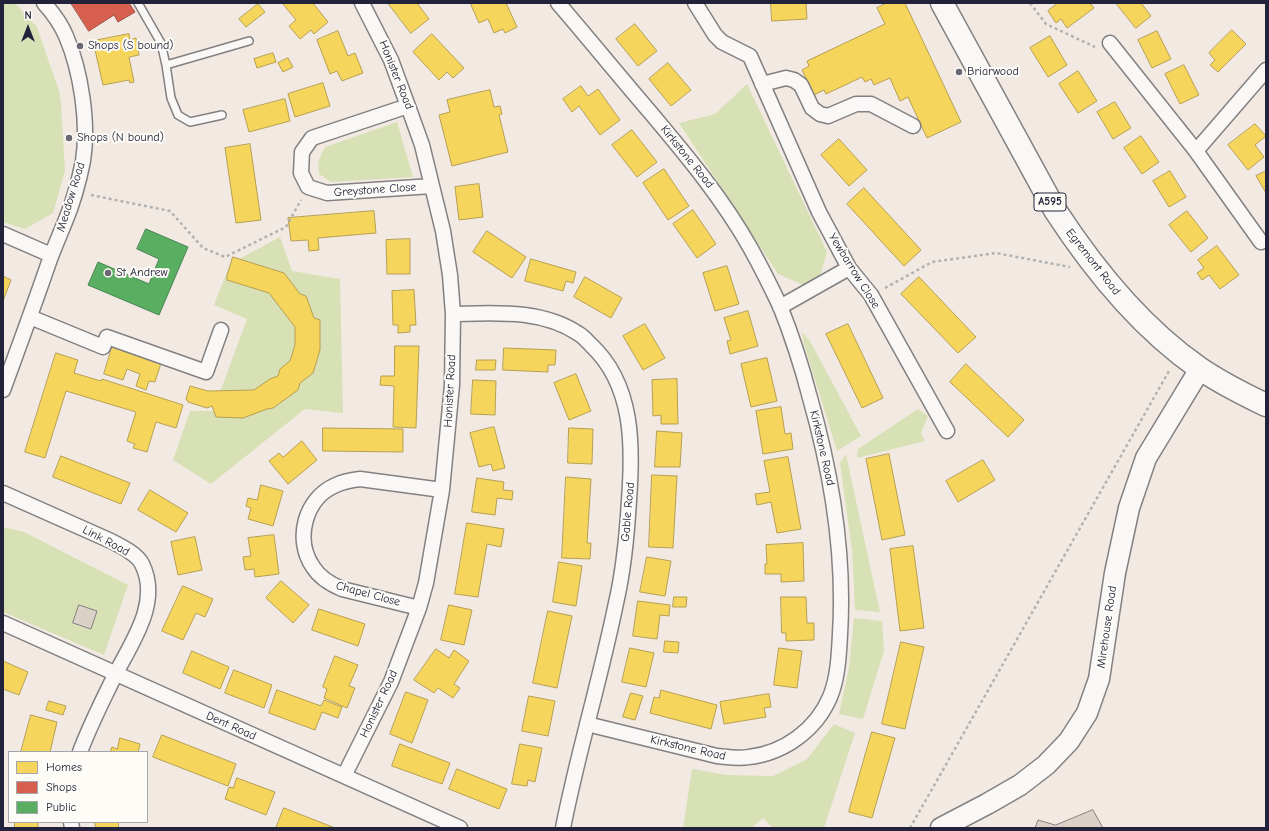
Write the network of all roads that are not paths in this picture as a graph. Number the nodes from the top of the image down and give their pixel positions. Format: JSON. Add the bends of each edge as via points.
{"nodes":[{"id":1,"x":44,"y":3,"type":"edge"},
{"id":2,"x":138,"y":3,"type":"edge"},
{"id":3,"x":362,"y":3,"type":"edge"},
{"id":4,"x":558,"y":3,"type":"edge"},
{"id":5,"x":695,"y":3,"type":"edge"},
{"id":6,"x":942,"y":3,"type":"edge"},
{"id":7,"x":249,"y":41,"type":"dead end"},
{"id":8,"x":1110,"y":43,"type":"dead end"},
{"id":9,"x":166,"y":65,"type":"junction"},
{"id":10,"x":1266,"y":70,"type":"edge"},
{"id":11,"x":762,"y":84,"type":"junction"},
{"id":12,"x":408,"y":106,"type":"junction"},
{"id":13,"x":222,"y":115,"type":"dead end"},
{"id":14,"x":913,"y":126,"type":"dead end"},
{"id":15,"x":1196,"y":151,"type":"junction"},
{"id":16,"x":432,"y":186,"type":"junction"},
{"id":17,"x":3,"y":234,"type":"edge"},
{"id":18,"x":1261,"y":242,"type":"dead end"},
{"id":19,"x":51,"y":256,"type":"junction"},
{"id":20,"x":850,"y":268,"type":"junction"},
{"id":21,"x":780,"y":307,"type":"junction"},
{"id":22,"x":453,"y":314,"type":"junction"},
{"id":23,"x":30,"y":317,"type":"junction"},
{"id":24,"x":221,"y":330,"type":"dead end"},
{"id":25,"x":1200,"y":369,"type":"junction"},
{"id":26,"x":3,"y":390,"type":"edge"},
{"id":27,"x":1266,"y":405,"type":"edge"},
{"id":28,"x":947,"y":431,"type":"dead end"},
{"id":29,"x":442,"y":490,"type":"junction"},
{"id":30,"x":3,"y":493,"type":"edge"},
{"id":31,"x":419,"y":608,"type":"junction"},
{"id":32,"x":3,"y":623,"type":"edge"},
{"id":33,"x":115,"y":675,"type":"junction"},
{"id":34,"x":587,"y":724,"type":"junction"},
{"id":35,"x":80,"y":751,"type":"edge"},
{"id":36,"x":344,"y":776,"type":"junction"},
{"id":37,"x":458,"y":828,"type":"edge"},
{"id":38,"x":563,"y":828,"type":"edge"},
{"id":39,"x":941,"y":828,"type":"edge"}],
"edges":[{"from":1,"to":19,"type":"street","name":"Meadow Road","via":[[66,36],[84,107],[85,137],[75,191]]},
{"from":2,"to":9,"type":"lane","via":[[161,43]]},
{"from":3,"to":12,"type":"street","name":"Honister Road","via":[[391,60]]},
{"from":4,"to":21,"type":"street","name":"Kirkstone Road","via":[[715,192],[751,248]]},
{"from":5,"to":11,"type":"street","name":"Yewbarrow Close","via":[[722,42],[750,56]]},
{"from":6,"to":25,"type":"highway","name":"Egremont Road","number":"A595","via":[[1055,210],[1076,243],[1124,302]]},
{"from":7,"to":9,"type":"lane"},
{"from":8,"to":15,"type":"street"},
{"from":9,"to":13,"type":"lane","via":[[171,98],[178,115],[190,122]]},
{"from":10,"to":15,"type":"street"},
{"from":11,"to":14,"type":"street","via":[[786,78],[794,80],[801,85],[812,108],[820,114],[828,116],[856,104],[871,104]]},
{"from":11,"to":20,"type":"street","name":"Yewbarrow Close","via":[[818,212]]},
{"from":12,"to":16,"type":"street","name":"Honister Road","via":[[422,145]]},
{"from":12,"to":16,"type":"street","name":"Greystone Close","via":[[312,138],[302,152],[301,173],[308,187],[327,194]]},
{"from":15,"to":18,"type":"street"},
{"from":16,"to":22,"type":"street","name":"Honister Road","via":[[443,231]]},
{"from":17,"to":19,"type":"street"},
{"from":19,"to":23,"type":"street","name":"Meadow Road"},
{"from":20,"to":21,"type":"street"},
{"from":20,"to":28,"type":"street","name":"Yewbarrow Close","via":[[871,295]]},
{"from":21,"to":34,"type":"street","name":"Kirkstone Road","via":[[817,422],[837,525],[842,609],[835,683],[830,697],[814,723],[791,743],[763,755],[748,758],[717,756]]},
{"from":22,"to":29,"type":"street","name":"Honister Road","via":[[452,385]]},
{"from":22,"to":34,"type":"street","name":"Gable Road","via":[[515,313],[560,324],[580,334],[598,352],[611,369],[622,393],[631,442],[631,474],[623,565]]},
{"from":23,"to":24,"type":"street","via":[[103,347],[107,337],[206,372]]},
{"from":23,"to":26,"type":"street","name":"Meadow Road"},
{"from":25,"to":27,"type":"highway","name":"Egremont Road","number":"A595"},
{"from":25,"to":39,"type":"street","name":"Mirehouse Road","via":[[1146,458],[1129,508],[1115,573],[1099,678],[1087,713],[1069,741],[1046,765],[1020,785]]},
{"from":29,"to":31,"type":"street","name":"Honister Road","via":[[426,583]]},
{"from":29,"to":31,"type":"street","name":"Chapel Close","via":[[360,479],[348,481],[325,491],[309,510],[305,522],[303,540],[307,557],[321,577],[342,589]]},
{"from":30,"to":33,"type":"street","name":"Link Road","via":[[127,549],[142,563],[147,578],[145,611]]},
{"from":31,"to":36,"type":"street","name":"Honister Road","via":[[391,682]]},
{"from":32,"to":33,"type":"street","name":"Dent Road"},
{"from":33,"to":35,"type":"street","name":"Link Road"},
{"from":33,"to":36,"type":"street","name":"Dent Road"},
{"from":34,"to":38,"type":"street","name":"Gable Road"},
{"from":36,"to":37,"type":"street","name":"Dent Road"}]}
